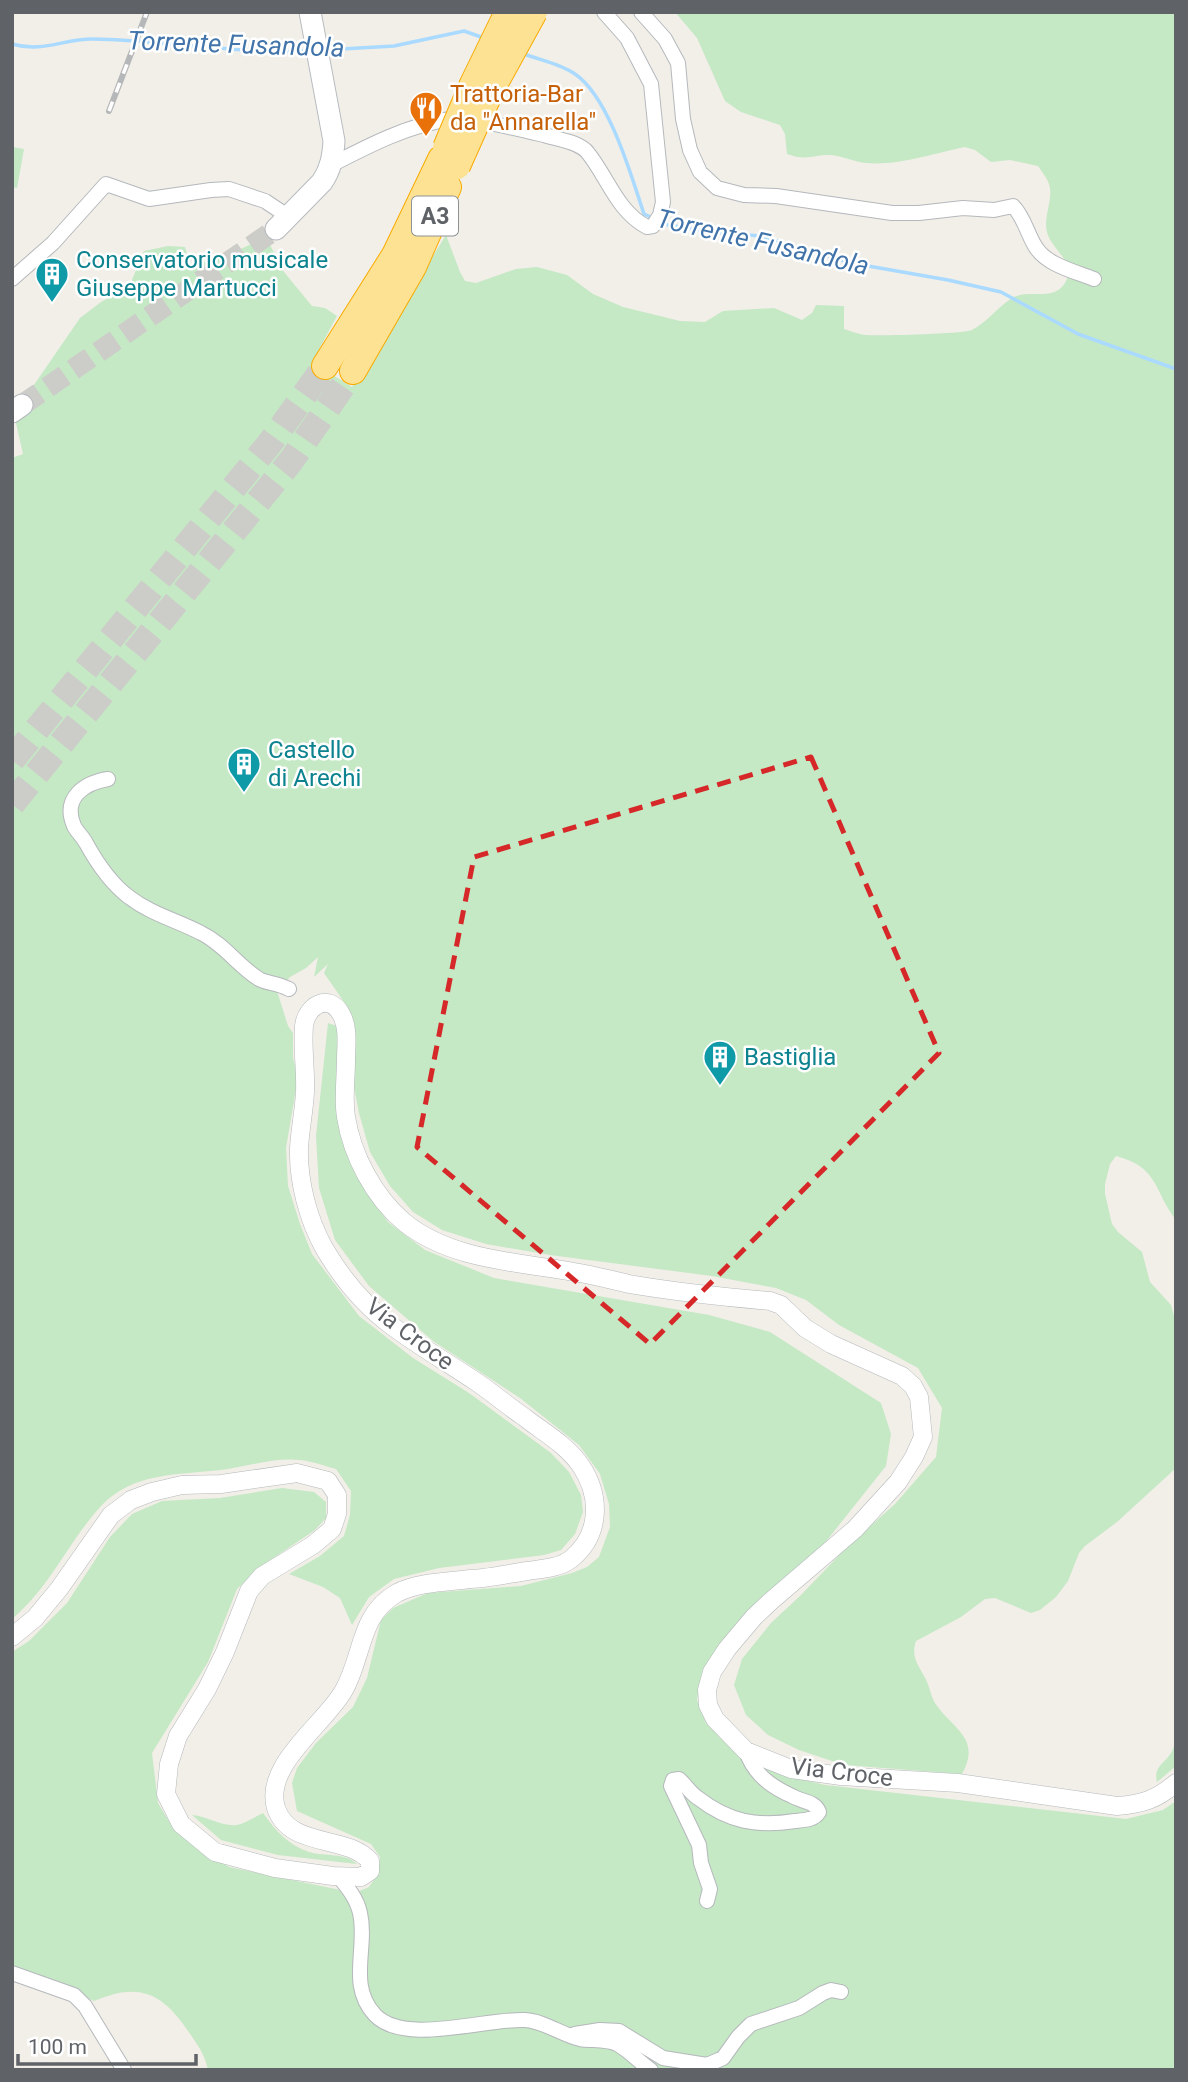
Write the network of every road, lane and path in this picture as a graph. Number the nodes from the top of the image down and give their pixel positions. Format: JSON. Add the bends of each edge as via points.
{"nodes":[{"id":1,"x":310,"y":12,"type":"edge"},
{"id":2,"x":508,"y":12,"type":"edge"},
{"id":3,"x":534,"y":12,"type":"edge"},
{"id":4,"x":604,"y":12,"type":"edge"},
{"id":5,"x":642,"y":12,"type":"edge"},
{"id":6,"x":449,"y":162,"type":"junction"},
{"id":7,"x":331,"y":165,"type":"junction"},
{"id":8,"x":282,"y":223,"type":"joint"},
{"id":9,"x":12,"y":279,"type":"edge"},
{"id":10,"x":1094,"y":279,"type":"dead end"},
{"id":11,"x":358,"y":337,"type":"junction"},
{"id":12,"x":325,"y":366,"type":"tunnel mouth"},
{"id":13,"x":353,"y":371,"type":"tunnel mouth"},
{"id":14,"x":108,"y":779,"type":"dead end"},
{"id":15,"x":289,"y":989,"type":"dead end"},
{"id":16,"x":12,"y":1637,"type":"edge"},
{"id":17,"x":746,"y":1751,"type":"junction"},
{"id":18,"x":1176,"y":1783,"type":"edge"},
{"id":19,"x":339,"y":1877,"type":"junction"},
{"id":20,"x":707,"y":1901,"type":"dead end"},
{"id":21,"x":12,"y":1973,"type":"edge"},
{"id":22,"x":841,"y":1992,"type":"dead end"},
{"id":23,"x":570,"y":2036,"type":"junction"},
{"id":24,"x":124,"y":2070,"type":"edge"},
{"id":25,"x":651,"y":2070,"type":"edge"}],
"edges":[{"from":1,"to":7,"type":"main road","via":[[334,141]]},
{"from":2,"to":6,"type":"highway","number":"A3","bridge":true,"via":[[478,72]]},
{"from":3,"to":6,"type":"highway","number":"A3","bridge":true},
{"from":4,"to":7,"type":"street","via":[[627,38],[651,83],[663,202],[658,217],[647,227],[629,213],[588,152],[530,132],[452,118],[393,135]]},
{"from":5,"to":10,"type":"street","via":[[665,38],[678,63],[683,119],[694,162],[708,182],[723,190],[892,213],[994,210],[1012,205],[1042,255]]},
{"from":6,"to":11,"type":"highway","number":"A3","via":[[404,261]]},
{"from":7,"to":8,"type":"main road","via":[[322,182]]},
{"from":8,"to":9,"type":"street","via":[[265,201],[229,189],[149,199],[106,184],[53,243]]},
{"from":11,"to":12,"type":"highway","number":"A3"},
{"from":11,"to":13,"type":"highway","number":"A3"},
{"from":14,"to":15,"type":"street","via":[[86,784],[72,803],[74,826],[106,874],[146,909],[214,941],[260,981],[277,982]]},
{"from":16,"to":19,"type":"street","name":"Via Croce","via":[[59,1589],[111,1515],[131,1500],[182,1485],[298,1473],[328,1480],[337,1494],[332,1529],[262,1576],[249,1591],[207,1689],[178,1736],[166,1794],[181,1824],[215,1852],[275,1868]]},
{"from":17,"to":18,"type":"street","name":"Via Croce","via":[[791,1769],[958,1783],[1117,1806],[1142,1804]]},
{"from":17,"to":19,"type":"street","name":"Via Croce","via":[[722,1728],[708,1705],[712,1672],[754,1617],[834,1549],[898,1482],[923,1437],[919,1397],[902,1376],[831,1345],[770,1301],[686,1293],[483,1257],[436,1242],[404,1222],[379,1194],[357,1157],[345,1115],[345,1026],[334,1004],[318,1003],[304,1022],[299,1149],[301,1183],[324,1248],[369,1307],[388,1323],[559,1443],[580,1464],[595,1491],[596,1514],[587,1541],[569,1561],[547,1569],[400,1591],[379,1606],[364,1631],[348,1683],[336,1704],[287,1759],[275,1786],[276,1809],[297,1832],[352,1847],[370,1861],[370,1871],[361,1877]]},
{"from":17,"to":20,"type":"street","via":[[751,1766],[768,1783],[813,1804],[819,1812],[811,1819],[749,1824],[728,1816],[678,1779],[673,1780],[671,1786],[699,1845],[710,1889]]},
{"from":19,"to":23,"type":"street","via":[[360,1913],[359,1981],[366,2003],[382,2021],[437,2031],[526,2020]]},
{"from":21,"to":24,"type":"street","via":[[74,1996],[85,2006]]},
{"from":22,"to":23,"type":"street","via":[[822,1993],[799,2008],[751,2024],[723,2058],[706,2065],[663,2058],[618,2031]]},
{"from":23,"to":25,"type":"street","via":[[614,2043]]}]}
